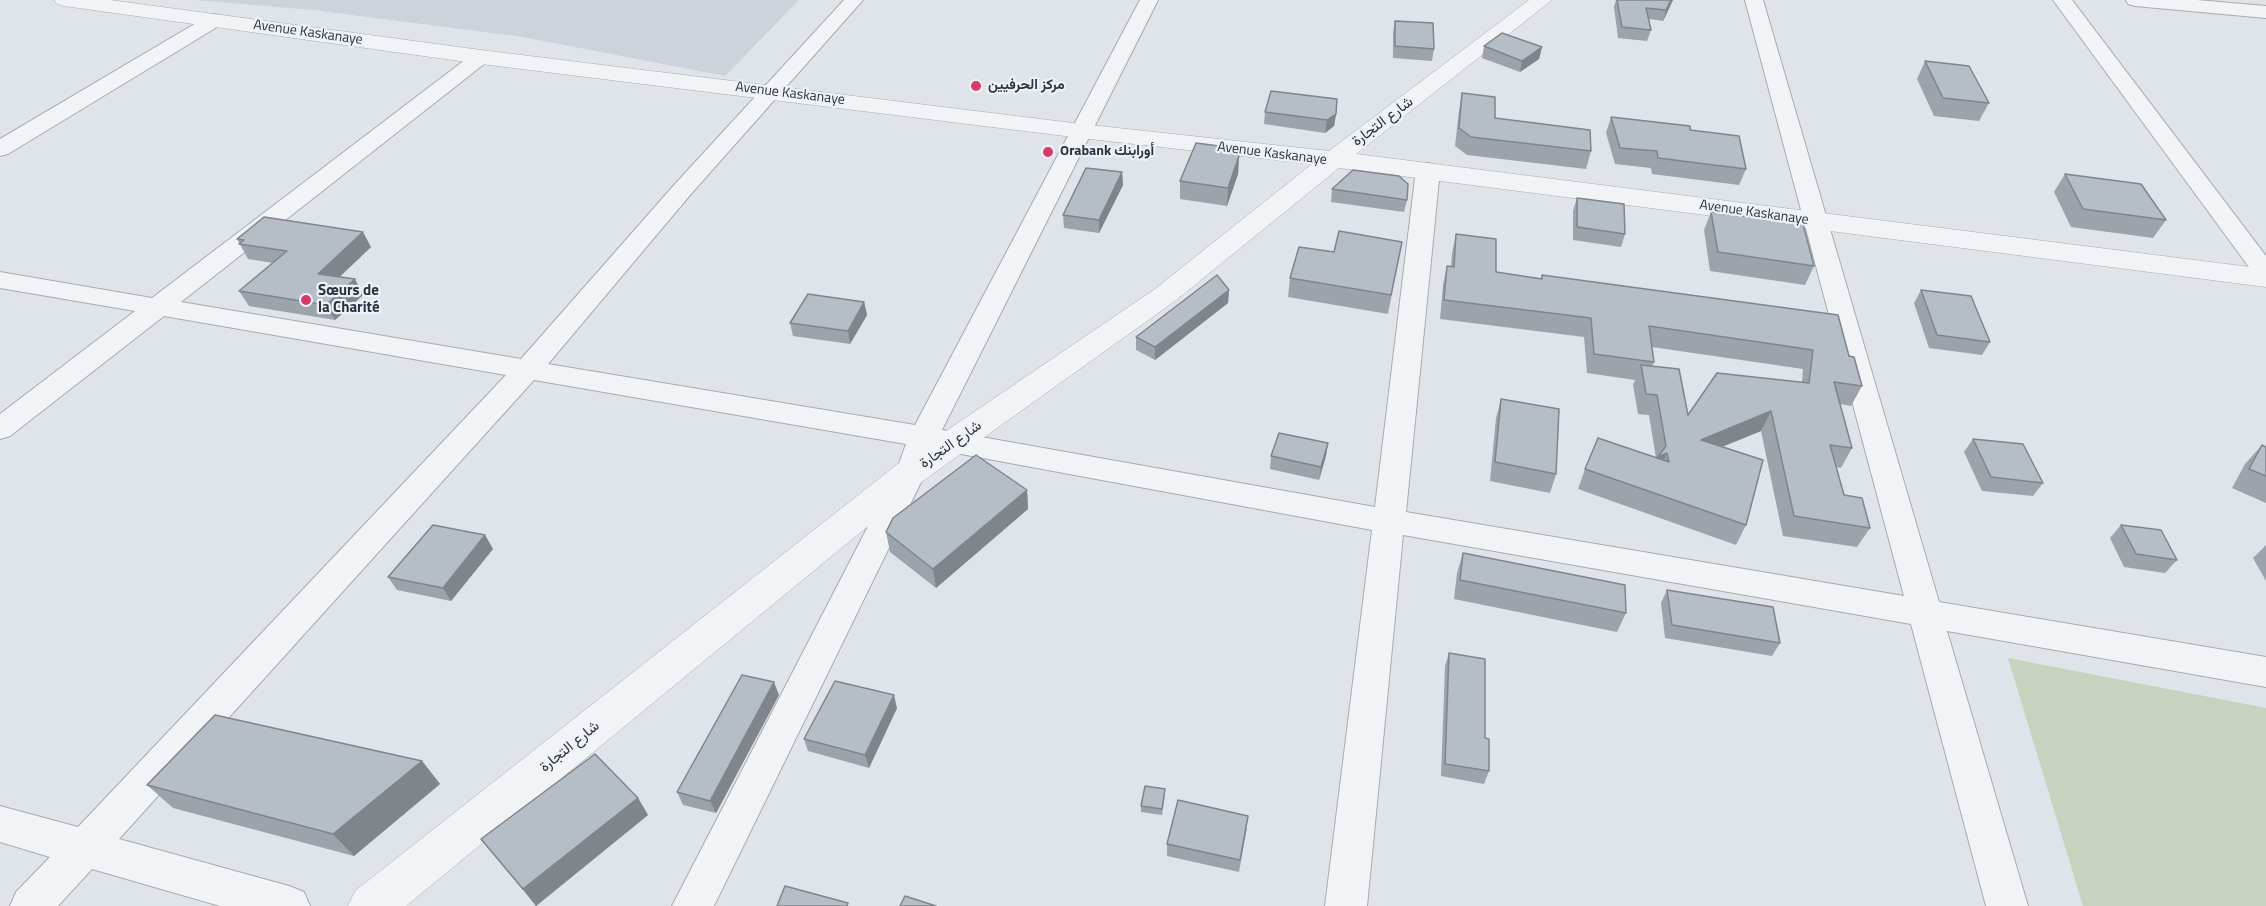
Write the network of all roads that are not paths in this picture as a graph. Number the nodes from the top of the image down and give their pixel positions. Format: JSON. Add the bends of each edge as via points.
{"nodes":[{"id":1,"x":64,"y":0,"type":"edge"},
{"id":2,"x":854,"y":0,"type":"edge"},
{"id":3,"x":1149,"y":0,"type":"edge"},
{"id":4,"x":1542,"y":0,"type":"edge"},
{"id":5,"x":1754,"y":0,"type":"edge"},
{"id":6,"x":2062,"y":0,"type":"edge"},
{"id":7,"x":2135,"y":0,"type":"edge"},
{"id":8,"x":2266,"y":12,"type":"edge"},
{"id":9,"x":215,"y":20,"type":"junction"},
{"id":10,"x":482,"y":57,"type":"junction"},
{"id":11,"x":771,"y":92,"type":"junction"},
{"id":12,"x":1081,"y":131,"type":"junction"},
{"id":13,"x":0,"y":149,"type":"edge"},
{"id":14,"x":1332,"y":161,"type":"junction"},
{"id":15,"x":1428,"y":170,"type":"junction"},
{"id":16,"x":1817,"y":221,"type":"junction"},
{"id":17,"x":2266,"y":273,"type":"edge"},
{"id":18,"x":2266,"y":278,"type":"edge"},
{"id":19,"x":0,"y":280,"type":"edge"},
{"id":20,"x":158,"y":307,"type":"junction"},
{"id":21,"x":527,"y":370,"type":"junction"},
{"id":22,"x":0,"y":429,"type":"edge"},
{"id":23,"x":939,"y":440,"type":"junction"},
{"id":24,"x":911,"y":472,"type":"junction"},
{"id":25,"x":1390,"y":521,"type":"junction"},
{"id":26,"x":1924,"y":613,"type":"junction"},
{"id":27,"x":2266,"y":672,"type":"edge"},
{"id":28,"x":0,"y":824,"type":"edge"},
{"id":29,"x":85,"y":847,"type":"junction"},
{"id":30,"x":31,"y":906,"type":"edge"},
{"id":31,"x":288,"y":906,"type":"edge"},
{"id":32,"x":371,"y":906,"type":"edge"},
{"id":33,"x":693,"y":906,"type":"edge"},
{"id":34,"x":1346,"y":906,"type":"edge"},
{"id":35,"x":2007,"y":906,"type":"edge"}],
"edges":[{"from":1,"to":9,"type":"street","name":"Avenue Kaskanaye"},
{"from":2,"to":11,"type":"street"},
{"from":3,"to":12,"type":"street"},
{"from":4,"to":14,"type":"street","name":"شارع التجارة"},
{"from":5,"to":16,"type":"street"},
{"from":6,"to":17,"type":"street"},
{"from":7,"to":8,"type":"street"},
{"from":9,"to":10,"type":"street","name":"Avenue Kaskanaye"},
{"from":9,"to":13,"type":"street"},
{"from":10,"to":11,"type":"street","name":"Avenue Kaskanaye"},
{"from":10,"to":20,"type":"street"},
{"from":11,"to":12,"type":"street","name":"Avenue Kaskanaye"},
{"from":11,"to":21,"type":"street"},
{"from":12,"to":14,"type":"street","name":"Avenue Kaskanaye"},
{"from":12,"to":23,"type":"street"},
{"from":14,"to":15,"type":"street","name":"Avenue Kaskanaye"},
{"from":14,"to":23,"type":"street","name":"شارع التجارة","via":[[1165,295]]},
{"from":15,"to":16,"type":"street","name":"Avenue Kaskanaye"},
{"from":15,"to":25,"type":"street"},
{"from":16,"to":18,"type":"street","name":"Avenue Kaskanaye"},
{"from":16,"to":26,"type":"street"},
{"from":19,"to":20,"type":"street"},
{"from":20,"to":21,"type":"street"},
{"from":20,"to":22,"type":"street"},
{"from":21,"to":23,"type":"street"},
{"from":21,"to":29,"type":"street"},
{"from":23,"to":24,"type":"street","name":"شارع التجارة"},
{"from":23,"to":25,"type":"street"},
{"from":24,"to":32,"type":"street","name":"شارع التجارة"},
{"from":24,"to":33,"type":"street"},
{"from":25,"to":26,"type":"street"},
{"from":25,"to":34,"type":"street"},
{"from":26,"to":27,"type":"street"},
{"from":26,"to":35,"type":"street"},
{"from":28,"to":29,"type":"street"},
{"from":29,"to":30,"type":"street"},
{"from":29,"to":31,"type":"street"}]}
